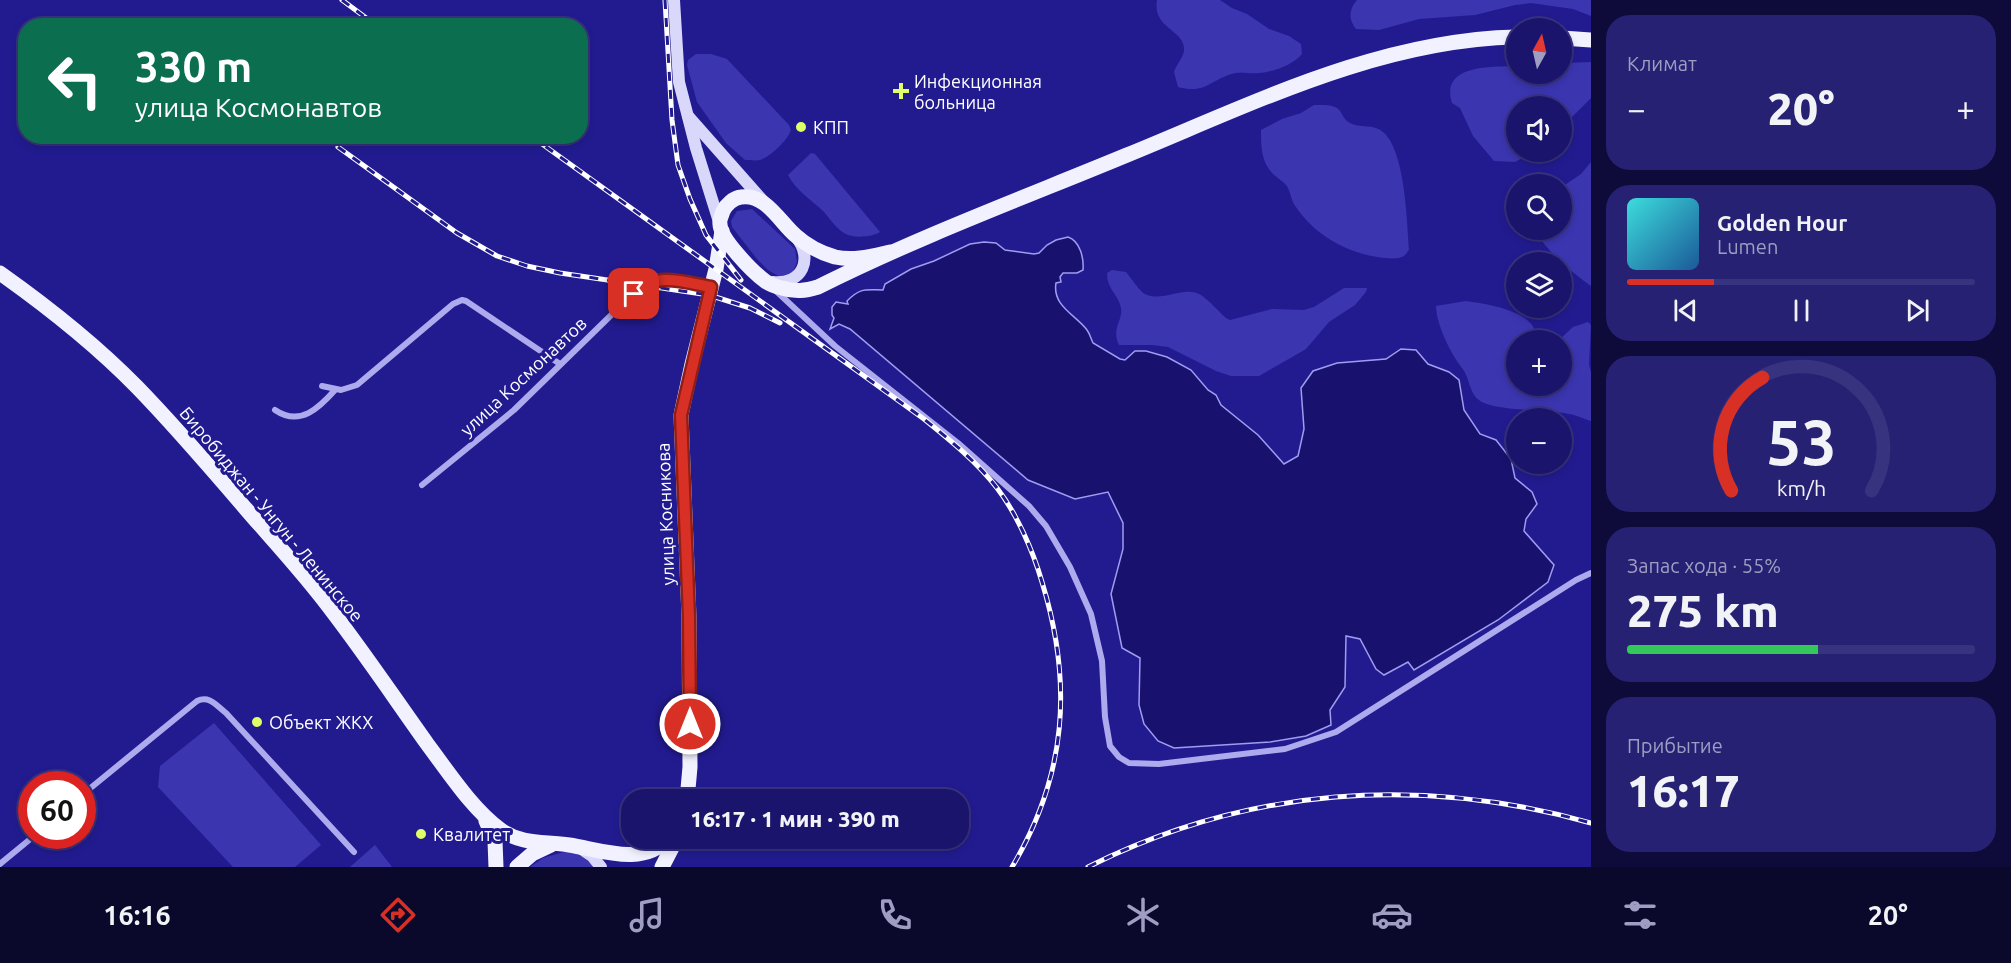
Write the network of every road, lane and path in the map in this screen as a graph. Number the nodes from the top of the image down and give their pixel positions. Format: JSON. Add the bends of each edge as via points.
{"nodes":[{"id":1,"x":674,"y":0,"type":"edge"},
{"id":2,"x":1506,"y":37,"type":"edge"},
{"id":3,"x":1572,"y":39,"type":"edge"},
{"id":4,"x":1591,"y":40,"type":"edge"},
{"id":5,"x":686,"y":112,"type":"junction"},
{"id":6,"x":766,"y":205,"type":"junction"},
{"id":7,"x":721,"y":228,"type":"junction"},
{"id":8,"x":795,"y":235,"type":"junction"},
{"id":9,"x":890,"y":252,"type":"junction"},
{"id":10,"x":0,"y":273,"type":"edge"},
{"id":11,"x":766,"y":282,"type":"junction"},
{"id":12,"x":711,"y":287,"type":"junction"},
{"id":13,"x":560,"y":364,"type":"junction"},
{"id":14,"x":322,"y":386,"type":"dead end"},
{"id":15,"x":335,"y":390,"type":"junction"},
{"id":16,"x":275,"y":410,"type":"dead end"},
{"id":17,"x":422,"y":485,"type":"dead end"},
{"id":18,"x":1591,"y":573,"type":"edge"},
{"id":19,"x":96,"y":783,"type":"edge"},
{"id":20,"x":688,"y":789,"type":"edge"},
{"id":21,"x":480,"y":811,"type":"junction"},
{"id":22,"x":556,"y":844,"type":"junction"},
{"id":23,"x":579,"y":848,"type":"junction"},
{"id":24,"x":18,"y":849,"type":"edge"},
{"id":25,"x":656,"y":849,"type":"edge"},
{"id":26,"x":671,"y":849,"type":"edge"},
{"id":27,"x":354,"y":852,"type":"dead end"},
{"id":28,"x":0,"y":864,"type":"edge"},
{"id":29,"x":496,"y":867,"type":"edge"},
{"id":30,"x":517,"y":867,"type":"edge"},
{"id":31,"x":601,"y":867,"type":"edge"},
{"id":32,"x":662,"y":867,"type":"edge"}],
"edges":[{"from":1,"to":5,"type":"street","via":[[679,82]]},
{"from":2,"to":9,"type":"main road","via":[[1427,46],[1366,61]]},
{"from":3,"to":4,"type":"main road"},
{"from":5,"to":6,"type":"street"},
{"from":5,"to":7,"type":"street"},
{"from":6,"to":7,"type":"main road","via":[[749,197],[734,200],[725,207]]},
{"from":6,"to":8,"type":"main road"},
{"from":7,"to":11,"type":"main road","via":[[731,246]]},
{"from":7,"to":12,"type":"main road","name":"улица Косникова"},
{"from":8,"to":9,"type":"main road","via":[[821,252],[838,257]]},
{"from":8,"to":11,"type":"street","via":[[804,251],[801,272],[787,282]]},
{"from":9,"to":11,"type":"main road","via":[[808,290],[790,290]]},
{"from":10,"to":21,"type":"main road","name":"Биробиджан - Унгун - Ленинское","via":[[83,338],[136,386],[204,460],[322,598]]},
{"from":11,"to":18,"type":"street","via":[[835,345],[958,442],[1046,526],[1091,614],[1102,661],[1110,746],[1129,763],[1159,764],[1285,750],[1336,732]]},
{"from":12,"to":13,"type":"street","name":"улица Космонавтов","via":[[661,279],[642,285]]},
{"from":12,"to":20,"type":"main road","name":"улица Косникова","via":[[681,415],[689,617]]},
{"from":13,"to":15,"type":"street","via":[[462,300],[453,303],[357,385]]},
{"from":13,"to":17,"type":"street","name":"улица Космонавтов","via":[[514,410]]},
{"from":14,"to":15,"type":"street"},
{"from":15,"to":16,"type":"street","via":[[319,408],[303,416],[289,417]]},
{"from":19,"to":27,"type":"street","via":[[196,701],[208,699],[226,713]]},
{"from":21,"to":22,"type":"main road","via":[[508,835]]},
{"from":21,"to":29,"type":"main road","via":[[495,841]]},
{"from":22,"to":23,"type":"main road"},
{"from":22,"to":30,"type":"main road","via":[[532,854]]},
{"from":23,"to":25,"type":"main road","via":[[635,857]]},
{"from":23,"to":31,"type":"street"},
{"from":24,"to":28,"type":"street"},
{"from":26,"to":32,"type":"main road"}]}
